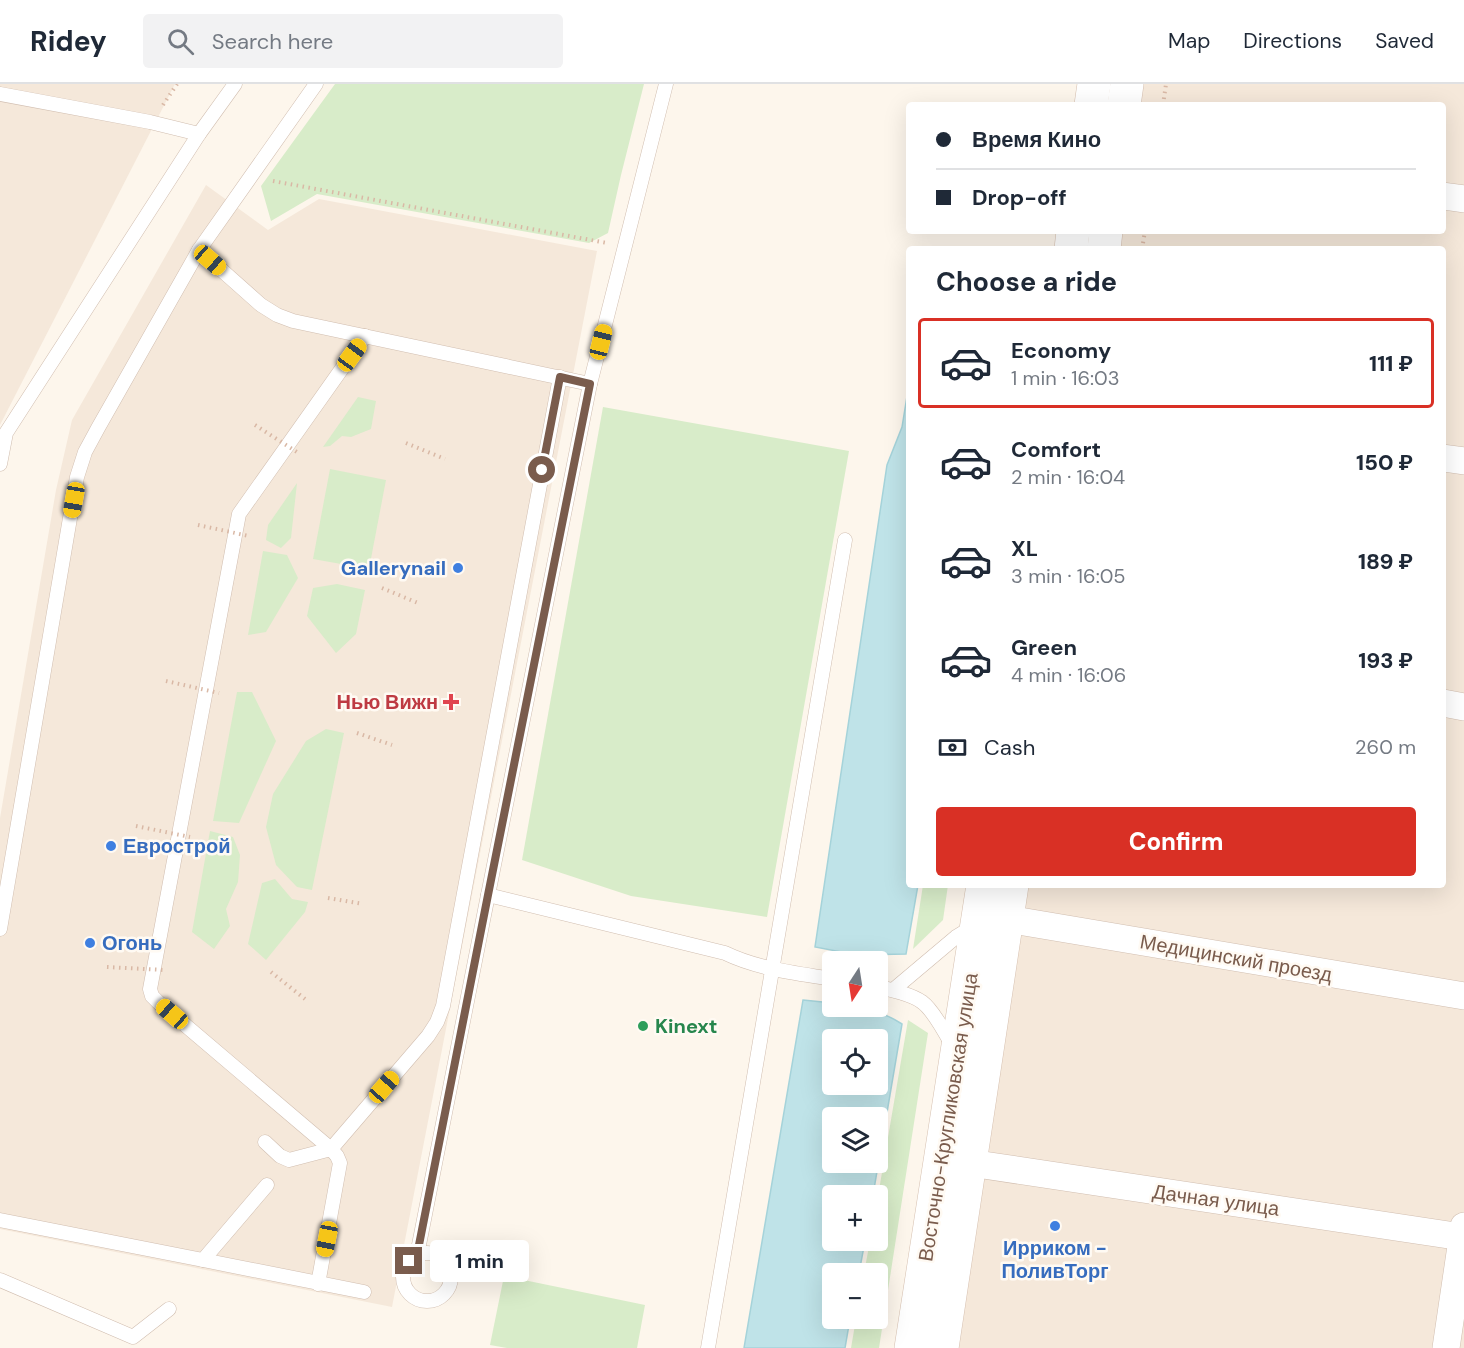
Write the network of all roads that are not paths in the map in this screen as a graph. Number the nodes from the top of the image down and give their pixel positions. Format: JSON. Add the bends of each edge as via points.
{"nodes":[{"id":1,"x":235,"y":84,"type":"edge"},
{"id":2,"x":316,"y":84,"type":"edge"},
{"id":3,"x":666,"y":84,"type":"edge"},
{"id":4,"x":1095,"y":84,"type":"edge"},
{"id":5,"x":1127,"y":84,"type":"edge"},
{"id":6,"x":0,"y":93,"type":"edge"},
{"id":7,"x":1092,"y":102,"type":"edge"},
{"id":8,"x":1124,"y":102,"type":"edge"},
{"id":9,"x":199,"y":134,"type":"junction"},
{"id":10,"x":1446,"y":197,"type":"edge"},
{"id":11,"x":1464,"y":200,"type":"edge"},
{"id":12,"x":200,"y":250,"type":"junction"},
{"id":13,"x":365,"y":336,"type":"junction"},
{"id":14,"x":560,"y":377,"type":"junction"},
{"id":15,"x":590,"y":384,"type":"junction"},
{"id":16,"x":3,"y":433,"type":"edge"},
{"id":17,"x":1446,"y":458,"type":"edge"},
{"id":18,"x":1464,"y":461,"type":"edge"},
{"id":19,"x":0,"y":464,"type":"edge"},
{"id":20,"x":845,"y":540,"type":"dead end"},
{"id":21,"x":1446,"y":704,"type":"edge"},
{"id":22,"x":1464,"y":707,"type":"edge"},
{"id":23,"x":984,"y":888,"type":"edge"},
{"id":24,"x":1010,"y":888,"type":"edge"},
{"id":25,"x":488,"y":895,"type":"junction"},
{"id":26,"x":993,"y":922,"type":"junction"},
{"id":27,"x":0,"y":929,"type":"edge"},
{"id":28,"x":772,"y":969,"type":"junction"},
{"id":29,"x":822,"y":978,"type":"edge"},
{"id":30,"x":888,"y":989,"type":"edge"},
{"id":31,"x":893,"y":990,"type":"junction"},
{"id":32,"x":1464,"y":996,"type":"edge"},
{"id":33,"x":956,"y":1054,"type":"junction"},
{"id":34,"x":266,"y":1142,"type":"dead end"},
{"id":35,"x":331,"y":1149,"type":"junction"},
{"id":36,"x":970,"y":1163,"type":"junction"},
{"id":37,"x":267,"y":1185,"type":"dead end"},
{"id":38,"x":0,"y":1220,"type":"edge"},
{"id":39,"x":1463,"y":1232,"type":"edge"},
{"id":40,"x":417,"y":1255,"type":"dead end"},
{"id":41,"x":203,"y":1260,"type":"junction"},
{"id":42,"x":0,"y":1280,"type":"edge"},
{"id":43,"x":318,"y":1284,"type":"junction"},
{"id":44,"x":364,"y":1292,"type":"dead end"},
{"id":45,"x":169,"y":1309,"type":"dead end"},
{"id":46,"x":708,"y":1348,"type":"edge"},
{"id":47,"x":911,"y":1348,"type":"edge"},
{"id":48,"x":942,"y":1348,"type":"edge"},
{"id":49,"x":1446,"y":1348,"type":"edge"}],
"edges":[{"from":1,"to":9,"type":"lane"},
{"from":2,"to":12,"type":"lane"},
{"from":3,"to":15,"type":"lane"},
{"from":4,"to":7,"type":"main road"},
{"from":5,"to":8,"type":"main road"},
{"from":6,"to":9,"type":"lane"},
{"from":9,"to":16,"type":"lane"},
{"from":10,"to":11,"type":"street"},
{"from":12,"to":13,"type":"lane","via":[[277,315]]},
{"from":12,"to":27,"type":"lane","via":[[85,452]]},
{"from":13,"to":14,"type":"lane"},
{"from":13,"to":35,"type":"lane","via":[[239,514],[150,989],[158,1002]]},
{"from":14,"to":15,"type":"lane"},
{"from":14,"to":35,"type":"lane","via":[[443,1006],[428,1036]]},
{"from":15,"to":25,"type":"lane"},
{"from":16,"to":19,"type":"lane"},
{"from":17,"to":18,"type":"street"},
{"from":20,"to":28,"type":"lane"},
{"from":21,"to":22,"type":"street"},
{"from":23,"to":26,"type":"main road","name":"Восточно-Кругликовская улица"},
{"from":24,"to":26,"type":"main road","name":"Восточно-Кругликовская улица"},
{"from":25,"to":28,"type":"lane","via":[[725,952]]},
{"from":25,"to":40,"type":"lane"},
{"from":26,"to":31,"type":"lane","via":[[956,937]]},
{"from":26,"to":32,"type":"street","name":"Медицинский проезд"},
{"from":26,"to":33,"type":"main road","name":"Восточно-Кругликовская улица"},
{"from":26,"to":36,"type":"main road","name":"Восточно-Кругликовская улица"},
{"from":28,"to":29,"type":"lane"},
{"from":28,"to":46,"type":"lane"},
{"from":30,"to":31,"type":"lane"},
{"from":31,"to":33,"type":"lane","via":[[922,1002],[942,1027]]},
{"from":33,"to":47,"type":"main road","name":"Восточно-Кругликовская улица"},
{"from":34,"to":35,"type":"lane","via":[[289,1160]]},
{"from":35,"to":43,"type":"lane","via":[[340,1163]]},
{"from":36,"to":39,"type":"street","name":"Дачная улица"},
{"from":36,"to":48,"type":"main road","name":"Восточно-Кругликовская улица"},
{"from":37,"to":41,"type":"lane"},
{"from":38,"to":41,"type":"lane"},
{"from":39,"to":49,"type":"street","name":"Дачная улица"},
{"from":41,"to":43,"type":"lane"},
{"from":42,"to":45,"type":"lane","via":[[133,1337]]},
{"from":43,"to":44,"type":"lane"}]}
